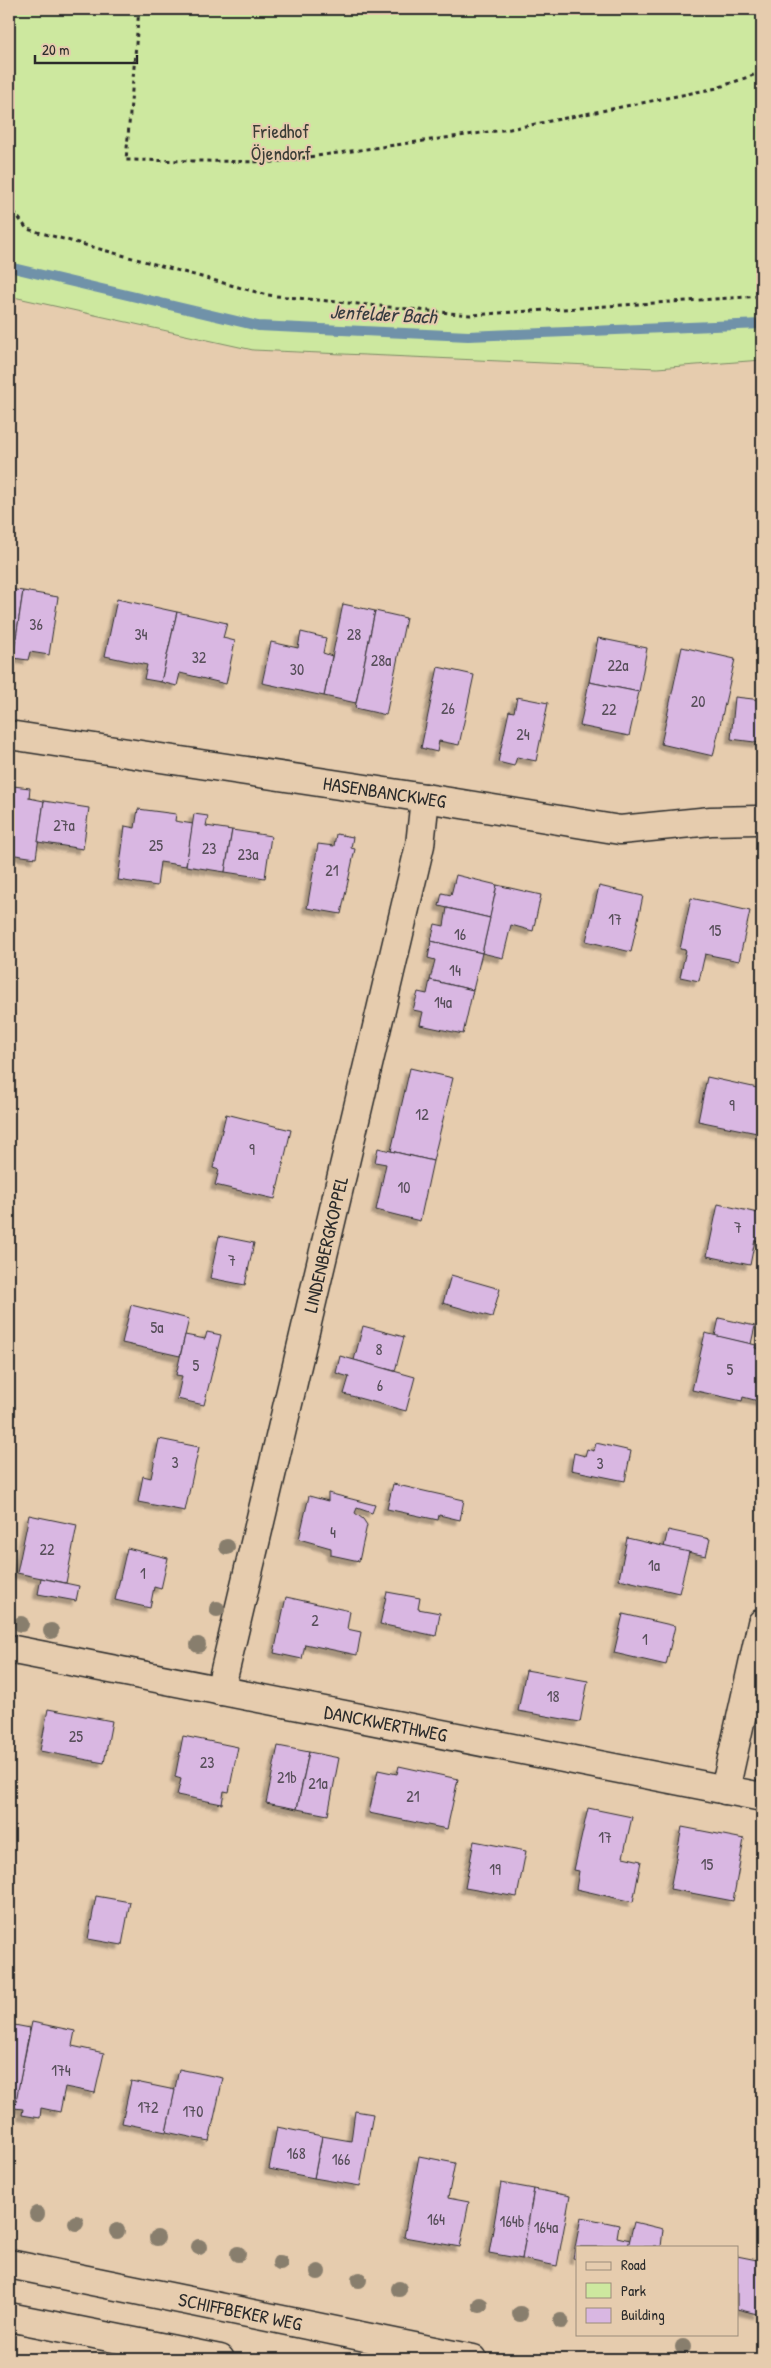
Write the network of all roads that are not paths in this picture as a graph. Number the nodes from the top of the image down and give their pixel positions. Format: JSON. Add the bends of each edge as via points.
{"nodes":[{"id":1,"x":9,"y":735,"type":"edge"},
{"id":2,"x":425,"y":798,"type":"junction"},
{"id":3,"x":762,"y":820,"type":"edge"},
{"id":4,"x":762,"y":1623,"type":"edge"},
{"id":5,"x":9,"y":1649,"type":"edge"},
{"id":6,"x":220,"y":1692,"type":"junction"},
{"id":7,"x":725,"y":1790,"type":"junction"},
{"id":8,"x":762,"y":1797,"type":"edge"},
{"id":9,"x":9,"y":2264,"type":"edge"},
{"id":10,"x":9,"y":2317,"type":"edge"},
{"id":11,"x":220,"y":2359,"type":"edge"},
{"id":12,"x":473,"y":2359,"type":"edge"}],
"edges":[{"from":1,"to":2,"type":"street","name":"HASENBANCKWEG"},
{"from":2,"to":3,"type":"street","name":"HASENBANCKWEG","via":[[620,830],[711,821]]},
{"from":2,"to":6,"type":"street","name":"LINDENBERGKOPPEL","via":[[420,845]]},
{"from":4,"to":7,"type":"street"},
{"from":5,"to":6,"type":"street","name":"DANCKWERTHWEG"},
{"from":6,"to":7,"type":"street","name":"DANCKWERTHWEG"},
{"from":7,"to":8,"type":"street","name":"DANCKWERTHWEG"},
{"from":9,"to":12,"type":"street","name":"SCHIFFBEKER WEG"},
{"from":10,"to":11,"type":"street"}]}
